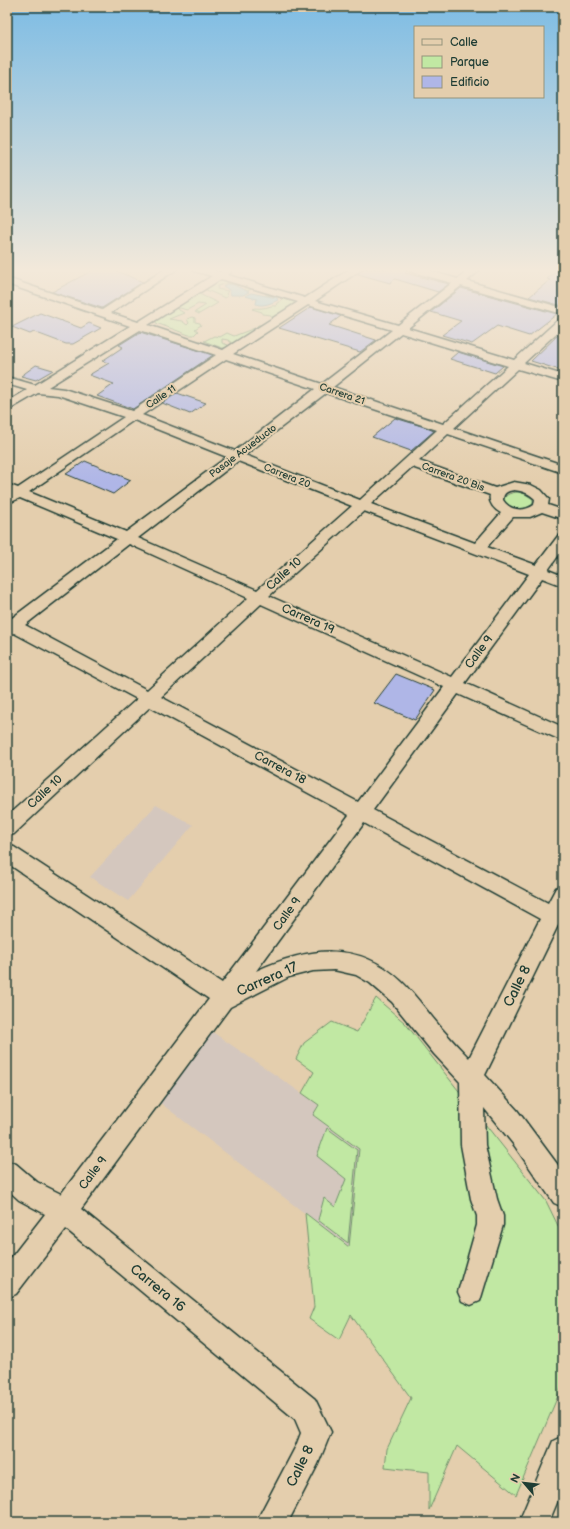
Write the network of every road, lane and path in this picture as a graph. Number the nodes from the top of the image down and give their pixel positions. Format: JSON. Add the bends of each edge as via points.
{"nodes":[{"id":1,"x":114,"y":340,"type":"edge"},
{"id":2,"x":184,"y":340,"type":"edge"},
{"id":3,"x":246,"y":340,"type":"edge"},
{"id":4,"x":385,"y":340,"type":"edge"},
{"id":5,"x":437,"y":340,"type":"edge"},
{"id":6,"x":541,"y":340,"type":"edge"},
{"id":7,"x":225,"y":354,"type":"junction"},
{"id":8,"x":515,"y":364,"type":"junction"},
{"id":9,"x":563,"y":379,"type":"edge"},
{"id":10,"x":7,"y":380,"type":"edge"},
{"id":11,"x":324,"y":388,"type":"junction"},
{"id":12,"x":37,"y":389,"type":"junction"},
{"id":13,"x":7,"y":407,"type":"edge"},
{"id":14,"x":134,"y":416,"type":"junction"},
{"id":15,"x":445,"y":429,"type":"junction"},
{"id":16,"x":236,"y":456,"type":"junction"},
{"id":17,"x":410,"y":462,"type":"junction"},
{"id":18,"x":548,"y":464,"type":"junction"},
{"id":19,"x":563,"y":470,"type":"edge"},
{"id":20,"x":529,"y":489,"type":"junction"},
{"id":21,"x":497,"y":493,"type":"junction"},
{"id":22,"x":11,"y":494,"type":"edge"},
{"id":23,"x":361,"y":505,"type":"junction"},
{"id":24,"x":541,"y":507,"type":"junction"},
{"id":25,"x":510,"y":512,"type":"junction"},
{"id":26,"x":563,"y":515,"type":"edge"},
{"id":27,"x":126,"y":538,"type":"junction"},
{"id":28,"x":563,"y":539,"type":"edge"},
{"id":29,"x":478,"y":549,"type":"junction"},
{"id":30,"x":538,"y":572,"type":"junction"},
{"id":31,"x":563,"y":581,"type":"edge"},
{"id":32,"x":258,"y":597,"type":"junction"},
{"id":33,"x":9,"y":625,"type":"edge"},
{"id":34,"x":454,"y":685,"type":"junction"},
{"id":35,"x":149,"y":698,"type":"junction"},
{"id":36,"x":563,"y":734,"type":"edge"},
{"id":37,"x":362,"y":813,"type":"junction"},
{"id":38,"x":7,"y":828,"type":"edge"},
{"id":39,"x":7,"y":853,"type":"edge"},
{"id":40,"x":563,"y":894,"type":"edge"},
{"id":41,"x":552,"y":915,"type":"junction"},
{"id":42,"x":226,"y":998,"type":"junction"},
{"id":43,"x":472,"y":1077,"type":"junction"},
{"id":44,"x":7,"y":1173,"type":"edge"},
{"id":45,"x":563,"y":1194,"type":"edge"},
{"id":46,"x":64,"y":1211,"type":"junction"},
{"id":47,"x":7,"y":1285,"type":"edge"},
{"id":48,"x":471,"y":1292,"type":"dead end"},
{"id":49,"x":305,"y":1409,"type":"joint"},
{"id":50,"x":563,"y":1451,"type":"edge"},
{"id":51,"x":272,"y":1522,"type":"edge"},
{"id":52,"x":534,"y":1522,"type":"edge"}],
"edges":[{"from":1,"to":12,"type":"street"},
{"from":2,"to":7,"type":"street","name":"Carrera 21"},
{"from":3,"to":7,"type":"street","name":"Calle 11"},
{"from":4,"to":11,"type":"street","name":"Pasaje Acueducto"},
{"from":5,"to":8,"type":"street"},
{"from":6,"to":8,"type":"street","name":"Calle 10"},
{"from":7,"to":11,"type":"street","name":"Carrera 21"},
{"from":7,"to":14,"type":"street","name":"Calle 11"},
{"from":8,"to":9,"type":"street"},
{"from":8,"to":15,"type":"street","name":"Calle 10"},
{"from":10,"to":12,"type":"street","name":"Carrera 20"},
{"from":11,"to":15,"type":"street","name":"Carrera 21"},
{"from":11,"to":16,"type":"street","name":"Pasaje Acueducto"},
{"from":12,"to":13,"type":"street"},
{"from":12,"to":14,"type":"street","name":"Carrera 20","via":[[60,392]]},
{"from":14,"to":16,"type":"street","name":"Carrera 20"},
{"from":14,"to":22,"type":"street","name":"Calle 11"},
{"from":15,"to":17,"type":"street","name":"Calle 10"},
{"from":15,"to":18,"type":"street","name":"Carrera 21"},
{"from":16,"to":23,"type":"street","name":"Carrera 20"},
{"from":16,"to":27,"type":"street","name":"Pasaje Acueducto"},
{"from":17,"to":21,"type":"street","name":"Carrera 20 Bis"},
{"from":17,"to":23,"type":"street","name":"Calle 10"},
{"from":18,"to":19,"type":"street","name":"Carrera 21"},
{"from":18,"to":20,"type":"street"},
{"from":20,"to":21,"type":"street","via":[[514,486]]},
{"from":20,"to":24,"type":"street","via":[[542,499]]},
{"from":21,"to":25,"type":"street","via":[[497,503]]},
{"from":22,"to":27,"type":"street","name":"Carrera 19"},
{"from":23,"to":29,"type":"street","name":"Carrera 20"},
{"from":23,"to":32,"type":"street","name":"Calle 10"},
{"from":24,"to":25,"type":"street","via":[[528,513]]},
{"from":24,"to":26,"type":"street"},
{"from":25,"to":29,"type":"street"},
{"from":27,"to":32,"type":"street","name":"Carrera 19"},
{"from":27,"to":33,"type":"street","name":"Pasaje Acueducto"},
{"from":28,"to":30,"type":"street","name":"Calle 9"},
{"from":29,"to":30,"type":"street","name":"Carrera 20"},
{"from":30,"to":31,"type":"street","name":"Carrera 20"},
{"from":30,"to":34,"type":"street","name":"Calle 9"},
{"from":32,"to":34,"type":"street","name":"Carrera 19"},
{"from":32,"to":35,"type":"street","name":"Calle 10"},
{"from":33,"to":35,"type":"street","name":"Carrera 18"},
{"from":34,"to":36,"type":"street","name":"Carrera 19"},
{"from":34,"to":37,"type":"street","name":"Calle 9"},
{"from":35,"to":37,"type":"street","name":"Carrera 18"},
{"from":35,"to":38,"type":"street","name":"Calle 10"},
{"from":37,"to":41,"type":"street","name":"Carrera 18"},
{"from":37,"to":42,"type":"street","name":"Calle 9"},
{"from":39,"to":42,"type":"street","name":"Carrera 17"},
{"from":40,"to":41,"type":"street","name":"Calle 8"},
{"from":41,"to":43,"type":"street","name":"Calle 8"},
{"from":42,"to":43,"type":"street","name":"Carrera 17","via":[[274,972],[299,963],[328,960],[350,964],[383,979]]},
{"from":42,"to":46,"type":"street","name":"Calle 9"},
{"from":43,"to":45,"type":"street","name":"Carrera 17","via":[[517,1128]]},
{"from":43,"to":48,"type":"street","via":[[473,1145],[490,1225]]},
{"from":44,"to":46,"type":"street","name":"Carrera 16","via":[[28,1191]]},
{"from":46,"to":47,"type":"street","name":"Calle 9"},
{"from":46,"to":49,"type":"street","name":"Carrera 16"},
{"from":49,"to":51,"type":"street","name":"Calle 8","via":[[316,1432],[308,1454]]},
{"from":50,"to":52,"type":"street"}]}
